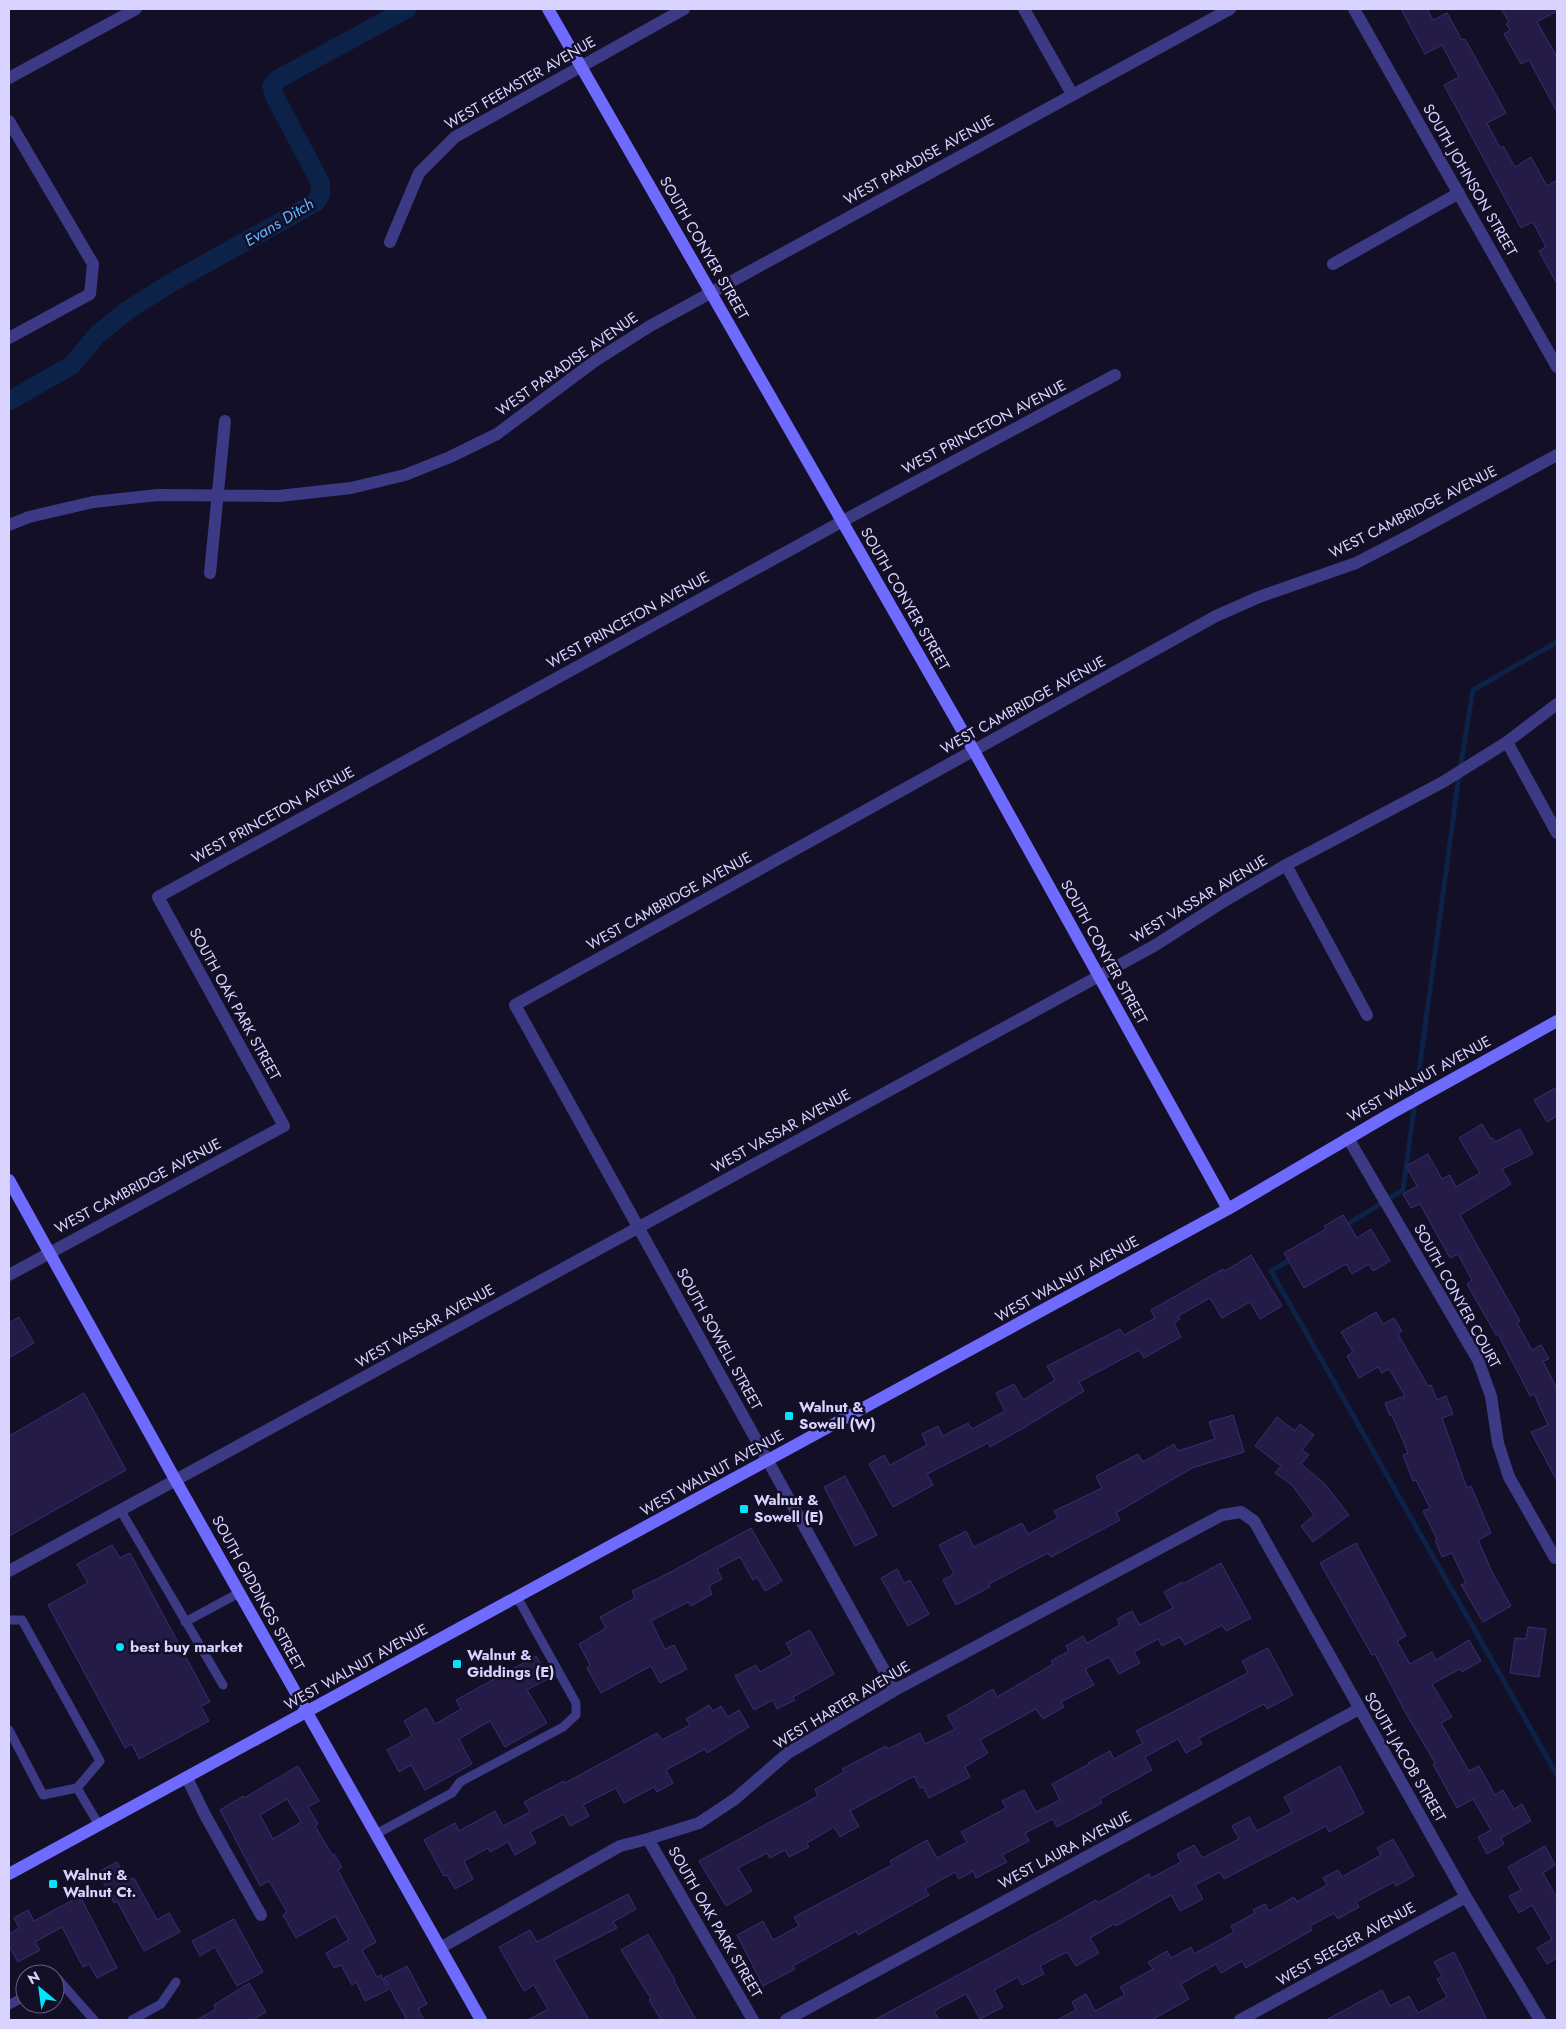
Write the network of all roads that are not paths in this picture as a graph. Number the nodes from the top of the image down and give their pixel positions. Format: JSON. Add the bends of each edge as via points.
{"nodes":[{"id":1,"x":136,"y":9,"type":"edge"},
{"id":2,"x":548,"y":9,"type":"edge"},
{"id":3,"x":684,"y":9,"type":"edge"},
{"id":4,"x":1024,"y":9,"type":"edge"},
{"id":5,"x":1230,"y":9,"type":"edge"},
{"id":6,"x":1354,"y":9,"type":"edge"},
{"id":7,"x":580,"y":66,"type":"junction"},
{"id":8,"x":9,"y":78,"type":"edge"},
{"id":9,"x":1072,"y":94,"type":"junction"},
{"id":10,"x":9,"y":122,"type":"edge"},
{"id":11,"x":1459,"y":193,"type":"junction"},
{"id":12,"x":390,"y":242,"type":"dead end"},
{"id":13,"x":1333,"y":264,"type":"dead end"},
{"id":14,"x":712,"y":293,"type":"junction"},
{"id":15,"x":9,"y":338,"type":"edge"},
{"id":16,"x":1557,"y":367,"type":"edge"},
{"id":17,"x":1115,"y":375,"type":"dead end"},
{"id":18,"x":226,"y":421,"type":"dead end"},
{"id":19,"x":1557,"y":455,"type":"edge"},
{"id":20,"x":218,"y":495,"type":"junction"},
{"id":21,"x":841,"y":522,"type":"junction"},
{"id":22,"x":9,"y":525,"type":"edge"},
{"id":23,"x":210,"y":573,"type":"dead end"},
{"id":24,"x":1557,"y":704,"type":"edge"},
{"id":25,"x":1507,"y":742,"type":"junction"},
{"id":26,"x":974,"y":751,"type":"junction"},
{"id":27,"x":1557,"y":833,"type":"edge"},
{"id":28,"x":1286,"y":865,"type":"junction"},
{"id":29,"x":158,"y":897,"type":"joint"},
{"id":30,"x":1099,"y":977,"type":"junction"},
{"id":31,"x":515,"y":1004,"type":"joint"},
{"id":32,"x":1367,"y":1015,"type":"dead end"},
{"id":33,"x":1557,"y":1021,"type":"edge"},
{"id":34,"x":284,"y":1126,"type":"joint"},
{"id":35,"x":1348,"y":1138,"type":"junction"},
{"id":36,"x":9,"y":1180,"type":"edge"},
{"id":37,"x":1228,"y":1209,"type":"junction"},
{"id":38,"x":637,"y":1228,"type":"junction"},
{"id":39,"x":50,"y":1252,"type":"junction"},
{"id":40,"x":9,"y":1275,"type":"edge"},
{"id":41,"x":769,"y":1461,"type":"junction"},
{"id":42,"x":176,"y":1481,"type":"junction"},
{"id":43,"x":120,"y":1511,"type":"junction"},
{"id":44,"x":1241,"y":1512,"type":"joint"},
{"id":45,"x":1555,"y":1558,"type":"dead end"},
{"id":46,"x":9,"y":1571,"type":"edge"},
{"id":47,"x":239,"y":1593,"type":"junction"},
{"id":48,"x":517,"y":1598,"type":"junction"},
{"id":49,"x":9,"y":1620,"type":"edge"},
{"id":50,"x":185,"y":1622,"type":"junction"},
{"id":51,"x":223,"y":1684,"type":"dead end"},
{"id":52,"x":895,"y":1690,"type":"junction"},
{"id":53,"x":1359,"y":1709,"type":"junction"},
{"id":54,"x":307,"y":1713,"type":"junction"},
{"id":55,"x":9,"y":1730,"type":"edge"},
{"id":56,"x":187,"y":1778,"type":"junction"},
{"id":57,"x":78,"y":1788,"type":"junction"},
{"id":58,"x":99,"y":1825,"type":"junction"},
{"id":59,"x":376,"y":1834,"type":"junction"},
{"id":60,"x":648,"y":1840,"type":"junction"},
{"id":61,"x":9,"y":1874,"type":"edge"},
{"id":62,"x":1466,"y":1897,"type":"junction"},
{"id":63,"x":261,"y":1915,"type":"dead end"},
{"id":64,"x":440,"y":1948,"type":"junction"},
{"id":65,"x":176,"y":1982,"type":"dead end"},
{"id":66,"x":65,"y":1987,"type":"edge"},
{"id":67,"x":94,"y":2020,"type":"edge"},
{"id":68,"x":132,"y":2020,"type":"edge"},
{"id":69,"x":481,"y":2020,"type":"edge"},
{"id":70,"x":753,"y":2020,"type":"edge"},
{"id":71,"x":786,"y":2020,"type":"edge"},
{"id":72,"x":1240,"y":2020,"type":"edge"},
{"id":73,"x":1540,"y":2020,"type":"edge"}],
"edges":[{"from":1,"to":8,"type":"street"},
{"from":2,"to":7,"type":"street","name":"SOUTH CONYER STREET"},
{"from":3,"to":7,"type":"street","name":"WEST FEEMSTER AVENUE"},
{"from":4,"to":9,"type":"street"},
{"from":5,"to":9,"type":"street","name":"WEST PARADISE AVENUE"},
{"from":6,"to":11,"type":"street","name":"SOUTH JOHNSON STREET"},
{"from":7,"to":12,"type":"street","name":"WEST FEEMSTER AVENUE","via":[[455,137],[419,173]]},
{"from":7,"to":14,"type":"street","name":"SOUTH CONYER STREET"},
{"from":9,"to":14,"type":"street","name":"WEST PARADISE AVENUE"},
{"from":10,"to":15,"type":"street","via":[[93,264],[90,294]]},
{"from":11,"to":13,"type":"street"},
{"from":11,"to":16,"type":"street","name":"SOUTH JOHNSON STREET"},
{"from":14,"to":20,"type":"street","name":"WEST PARADISE AVENUE","via":[[594,361],[497,434],[406,475],[351,488],[279,496]]},
{"from":14,"to":21,"type":"street","name":"SOUTH CONYER STREET"},
{"from":17,"to":21,"type":"street","name":"WEST PRINCETON AVENUE"},
{"from":18,"to":20,"type":"street"},
{"from":19,"to":26,"type":"street","name":"WEST CAMBRIDGE AVENUE","via":[[1356,563],[1258,597],[1216,616]]},
{"from":20,"to":22,"type":"street","name":"WEST PARADISE AVENUE","via":[[158,495],[93,502]]},
{"from":20,"to":23,"type":"street"},
{"from":21,"to":26,"type":"street","name":"SOUTH CONYER STREET"},
{"from":21,"to":29,"type":"street","name":"WEST PRINCETON AVENUE"},
{"from":24,"to":25,"type":"street","name":"WEST VASSAR AVENUE"},
{"from":25,"to":27,"type":"street"},
{"from":25,"to":28,"type":"street","name":"WEST VASSAR AVENUE","via":[[1443,782]]},
{"from":26,"to":30,"type":"street","name":"SOUTH CONYER STREET"},
{"from":26,"to":31,"type":"street","name":"WEST CAMBRIDGE AVENUE"},
{"from":28,"to":30,"type":"street","name":"WEST VASSAR AVENUE"},
{"from":28,"to":32,"type":"street"},
{"from":29,"to":34,"type":"street","name":"SOUTH OAK PARK STREET"},
{"from":30,"to":37,"type":"street","name":"SOUTH CONYER STREET"},
{"from":30,"to":38,"type":"street","name":"WEST VASSAR AVENUE"},
{"from":31,"to":38,"type":"street","name":"SOUTH SOWELL STREET"},
{"from":33,"to":35,"type":"street","name":"WEST WALNUT AVENUE"},
{"from":34,"to":39,"type":"street","name":"WEST CAMBRIDGE AVENUE"},
{"from":35,"to":37,"type":"street","name":"WEST WALNUT AVENUE"},
{"from":35,"to":45,"type":"street","name":"SOUTH CONYER COURT","via":[[1478,1360],[1491,1396],[1498,1443],[1509,1477]]},
{"from":36,"to":39,"type":"street","name":"SOUTH GIDDINGS STREET"},
{"from":37,"to":41,"type":"street","name":"WEST WALNUT AVENUE"},
{"from":38,"to":41,"type":"street","name":"SOUTH SOWELL STREET"},
{"from":38,"to":42,"type":"street","name":"WEST VASSAR AVENUE"},
{"from":39,"to":40,"type":"street","name":"WEST CAMBRIDGE AVENUE"},
{"from":39,"to":42,"type":"street","name":"SOUTH GIDDINGS STREET"},
{"from":41,"to":48,"type":"street","name":"WEST WALNUT AVENUE"},
{"from":41,"to":52,"type":"street","name":"SOUTH SOWELL STREET"},
{"from":42,"to":43,"type":"street","name":"WEST VASSAR AVENUE"},
{"from":42,"to":47,"type":"street","name":"SOUTH GIDDINGS STREET"},
{"from":43,"to":46,"type":"street","name":"WEST VASSAR AVENUE"},
{"from":43,"to":50,"type":"lane"},
{"from":44,"to":52,"type":"street","name":"WEST HARTER AVENUE","via":[[1222,1515]]},
{"from":44,"to":53,"type":"street","name":"SOUTH JACOB STREET","via":[[1254,1521]]},
{"from":47,"to":50,"type":"lane"},
{"from":47,"to":54,"type":"street","name":"SOUTH GIDDINGS STREET"},
{"from":48,"to":54,"type":"street","name":"WEST WALNUT AVENUE"},
{"from":48,"to":59,"type":"lane","via":[[576,1703],[576,1715],[563,1727],[460,1782],[452,1793]]},
{"from":49,"to":57,"type":"lane","via":[[22,1620],[100,1761]]},
{"from":50,"to":51,"type":"lane"},
{"from":52,"to":60,"type":"street","name":"WEST HARTER AVENUE","via":[[788,1753],[735,1799],[699,1823]]},
{"from":53,"to":62,"type":"street","name":"SOUTH JACOB STREET"},
{"from":53,"to":71,"type":"street","name":"WEST LAURA AVENUE"},
{"from":54,"to":56,"type":"street","name":"WEST WALNUT AVENUE"},
{"from":54,"to":59,"type":"street","name":"SOUTH GIDDINGS STREET"},
{"from":55,"to":57,"type":"lane","via":[[43,1795]]},
{"from":56,"to":58,"type":"street","name":"WEST WALNUT AVENUE"},
{"from":56,"to":63,"type":"street","via":[[204,1815]]},
{"from":57,"to":58,"type":"lane"},
{"from":58,"to":61,"type":"street","name":"WEST WALNUT AVENUE"},
{"from":59,"to":64,"type":"street","name":"SOUTH GIDDINGS STREET"},
{"from":60,"to":64,"type":"street","name":"WEST HARTER AVENUE","via":[[620,1846]]},
{"from":60,"to":70,"type":"street","name":"SOUTH OAK PARK STREET"},
{"from":62,"to":72,"type":"street","name":"WEST SEEGER AVENUE"},
{"from":62,"to":73,"type":"street","name":"SOUTH JACOB STREET"},
{"from":64,"to":69,"type":"street","name":"SOUTH GIDDINGS STREET"},
{"from":65,"to":68,"type":"lane","via":[[161,2004]]},
{"from":66,"to":67,"type":"lane"}]}
